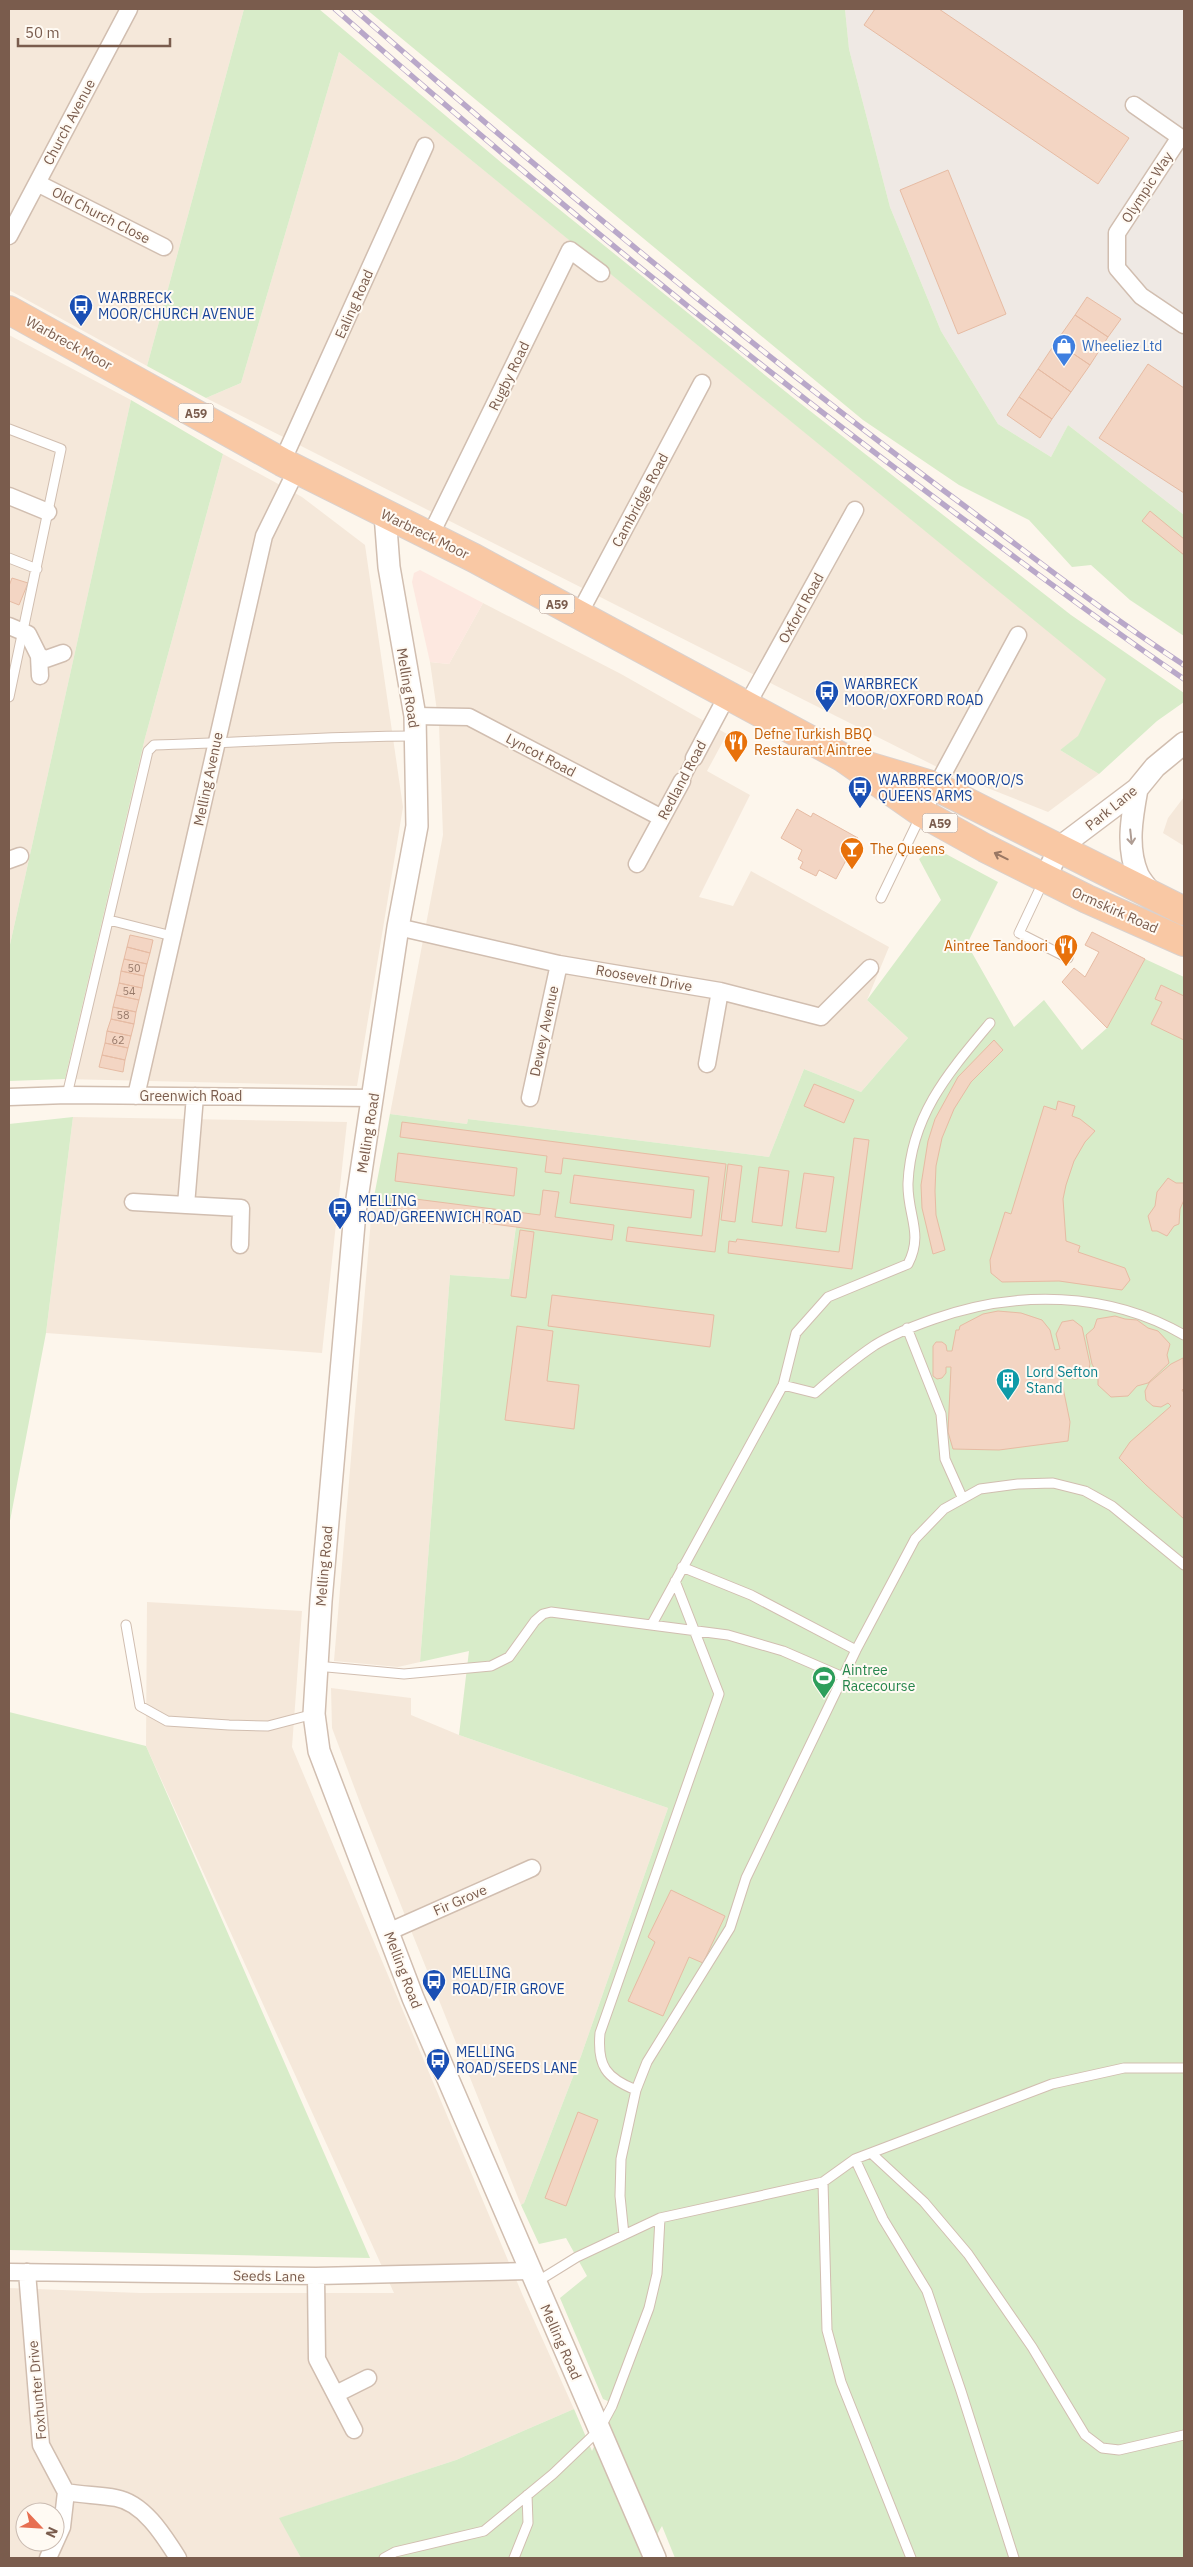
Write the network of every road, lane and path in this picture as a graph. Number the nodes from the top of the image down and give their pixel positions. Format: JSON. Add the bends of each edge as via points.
{"nodes":[{"id":1,"x":130,"y":9,"type":"edge"},
{"id":2,"x":1134,"y":105,"type":"dead end"},
{"id":3,"x":1182,"y":138,"type":"edge"},
{"id":4,"x":425,"y":146,"type":"dead end"},
{"id":5,"x":37,"y":183,"type":"junction"},
{"id":6,"x":9,"y":236,"type":"edge"},
{"id":7,"x":164,"y":247,"type":"dead end"},
{"id":8,"x":601,"y":273,"type":"dead end"},
{"id":9,"x":9,"y":310,"type":"edge"},
{"id":10,"x":1184,"y":326,"type":"edge"},
{"id":11,"x":702,"y":383,"type":"dead end"},
{"id":12,"x":9,"y":429,"type":"edge"},
{"id":13,"x":290,"y":465,"type":"junction"},
{"id":14,"x":9,"y":496,"type":"edge"},
{"id":15,"x":855,"y":510,"type":"dead end"},
{"id":16,"x":48,"y":512,"type":"junction"},
{"id":17,"x":386,"y":514,"type":"junction"},
{"id":18,"x":430,"y":536,"type":"junction"},
{"id":19,"x":9,"y":558,"type":"edge"},
{"id":20,"x":37,"y":569,"type":"junction"},
{"id":21,"x":578,"y":616,"type":"junction"},
{"id":22,"x":16,"y":629,"type":"edge"},
{"id":23,"x":1018,"y":635,"type":"dead end"},
{"id":24,"x":14,"y":653,"type":"edge"},
{"id":25,"x":63,"y":653,"type":"dead end"},
{"id":26,"x":38,"y":656,"type":"junction"},
{"id":27,"x":40,"y":676,"type":"dead end"},
{"id":28,"x":9,"y":697,"type":"edge"},
{"id":29,"x":737,"y":701,"type":"junction"},
{"id":30,"x":415,"y":726,"type":"junction"},
{"id":31,"x":215,"y":744,"type":"junction"},
{"id":32,"x":1182,"y":744,"type":"edge"},
{"id":33,"x":694,"y":758,"type":"joint"},
{"id":34,"x":842,"y":758,"type":"junction"},
{"id":35,"x":682,"y":781,"type":"joint"},
{"id":36,"x":935,"y":786,"type":"junction"},
{"id":37,"x":1137,"y":789,"type":"junction"},
{"id":38,"x":922,"y":813,"type":"junction"},
{"id":39,"x":662,"y":818,"type":"junction"},
{"id":40,"x":1060,"y":847,"type":"junction"},
{"id":41,"x":637,"y":864,"type":"dead end"},
{"id":42,"x":1045,"y":878,"type":"junction"},
{"id":43,"x":1152,"y":894,"type":"junction"},
{"id":44,"x":881,"y":898,"type":"dead end"},
{"id":45,"x":1184,"y":911,"type":"edge"},
{"id":46,"x":109,"y":920,"type":"junction"},
{"id":47,"x":398,"y":927,"type":"junction"},
{"id":48,"x":172,"y":936,"type":"junction"},
{"id":49,"x":1184,"y":942,"type":"edge"},
{"id":50,"x":1068,"y":958,"type":"dead end"},
{"id":51,"x":559,"y":964,"type":"junction"},
{"id":52,"x":870,"y":968,"type":"dead end"},
{"id":53,"x":720,"y":991,"type":"junction"},
{"id":54,"x":990,"y":1023,"type":"dead end"},
{"id":55,"x":707,"y":1064,"type":"dead end"},
{"id":56,"x":67,"y":1095,"type":"junction"},
{"id":57,"x":9,"y":1096,"type":"edge"},
{"id":58,"x":136,"y":1096,"type":"junction"},
{"id":59,"x":194,"y":1096,"type":"junction"},
{"id":60,"x":374,"y":1098,"type":"junction"},
{"id":61,"x":530,"y":1098,"type":"dead end"},
{"id":62,"x":133,"y":1202,"type":"dead end"},
{"id":63,"x":186,"y":1205,"type":"junction"},
{"id":64,"x":240,"y":1245,"type":"dead end"},
{"id":65,"x":907,"y":1328,"type":"junction"},
{"id":66,"x":1184,"y":1335,"type":"edge"},
{"id":67,"x":783,"y":1385,"type":"junction"},
{"id":68,"x":962,"y":1497,"type":"junction"},
{"id":69,"x":1184,"y":1565,"type":"edge"},
{"id":70,"x":682,"y":1567,"type":"junction"},
{"id":71,"x":675,"y":1581,"type":"junction"},
{"id":72,"x":652,"y":1624,"type":"junction"},
{"id":73,"x":126,"y":1625,"type":"dead end"},
{"id":74,"x":694,"y":1631,"type":"junction"},
{"id":75,"x":856,"y":1650,"type":"junction"},
{"id":76,"x":316,"y":1666,"type":"junction"},
{"id":77,"x":843,"y":1677,"type":"junction"},
{"id":78,"x":314,"y":1714,"type":"junction"},
{"id":79,"x":532,"y":1868,"type":"dead end"},
{"id":80,"x":388,"y":1932,"type":"junction"},
{"id":81,"x":1184,"y":2068,"type":"edge"},
{"id":82,"x":636,"y":2090,"type":"junction"},
{"id":83,"x":871,"y":2153,"type":"junction"},
{"id":84,"x":855,"y":2159,"type":"junction"},
{"id":85,"x":823,"y":2182,"type":"junction"},
{"id":86,"x":660,"y":2218,"type":"junction"},
{"id":87,"x":624,"y":2235,"type":"junction"},
{"id":88,"x":9,"y":2272,"type":"edge"},
{"id":89,"x":27,"y":2272,"type":"junction"},
{"id":90,"x":316,"y":2276,"type":"junction"},
{"id":91,"x":532,"y":2277,"type":"junction"},
{"id":92,"x":368,"y":2378,"type":"dead end"},
{"id":93,"x":336,"y":2394,"type":"junction"},
{"id":94,"x":354,"y":2430,"type":"dead end"},
{"id":95,"x":599,"y":2430,"type":"junction"},
{"id":96,"x":1184,"y":2435,"type":"edge"},
{"id":97,"x":66,"y":2492,"type":"junction"},
{"id":98,"x":528,"y":2495,"type":"junction"},
{"id":99,"x":48,"y":2558,"type":"edge"},
{"id":100,"x":178,"y":2558,"type":"edge"},
{"id":101,"x":384,"y":2558,"type":"edge"},
{"id":102,"x":514,"y":2558,"type":"edge"},
{"id":103,"x":654,"y":2558,"type":"edge"},
{"id":104,"x":911,"y":2558,"type":"edge"},
{"id":105,"x":1014,"y":2558,"type":"edge"}],
"edges":[{"from":1,"to":5,"type":"street","name":"Church Avenue"},
{"from":2,"to":3,"type":"street"},
{"from":3,"to":10,"type":"street","name":"Olympic Way","via":[[1116,233],[1117,268],[1141,296]]},
{"from":4,"to":13,"type":"street","name":"Ealing Road"},
{"from":5,"to":6,"type":"street","name":"Church Avenue"},
{"from":5,"to":7,"type":"street","name":"Old Church Close"},
{"from":8,"to":18,"type":"street","name":"Rugby Road","via":[[570,250]]},
{"from":9,"to":13,"type":"highway","name":"Warbreck Moor","number":"A59"},
{"from":11,"to":21,"type":"street","name":"Cambridge Road"},
{"from":12,"to":16,"type":"lane","via":[[61,450]]},
{"from":13,"to":17,"type":"highway","name":"Warbreck Moor","number":"A59"},
{"from":13,"to":31,"type":"street","name":"Melling Avenue","via":[[264,536]]},
{"from":14,"to":16,"type":"street"},
{"from":15,"to":29,"type":"street","name":"Oxford Road"},
{"from":16,"to":20,"type":"lane"},
{"from":17,"to":18,"type":"highway","name":"Warbreck Moor","number":"A59"},
{"from":17,"to":30,"type":"street","name":"Melling Road","via":[[389,567]]},
{"from":18,"to":21,"type":"highway","name":"Warbreck Moor","number":"A59"},
{"from":19,"to":20,"type":"lane"},
{"from":20,"to":22,"type":"lane"},
{"from":21,"to":29,"type":"highway","name":"Warbreck Moor","number":"A59"},
{"from":22,"to":24,"type":"lane"},
{"from":22,"to":26,"type":"street","via":[[28,634]]},
{"from":23,"to":36,"type":"street"},
{"from":24,"to":28,"type":"lane"},
{"from":25,"to":26,"type":"street","via":[[46,659]]},
{"from":26,"to":27,"type":"street"},
{"from":29,"to":33,"type":"street","name":"Redland Road"},
{"from":29,"to":34,"type":"highway","name":"Warbreck Moor","number":"A59"},
{"from":30,"to":31,"type":"lane","via":[[342,736]]},
{"from":30,"to":39,"type":"street","name":"Lyncot Road","via":[[469,716]]},
{"from":30,"to":47,"type":"street","name":"Melling Road","via":[[417,826]]},
{"from":31,"to":46,"type":"lane","via":[[154,744],[148,751]]},
{"from":31,"to":48,"type":"street","name":"Melling Avenue"},
{"from":32,"to":37,"type":"street","name":"Park Lane","via":[[1155,767]]},
{"from":33,"to":35,"type":"street","name":"Redland Road"},
{"from":34,"to":36,"type":"highway","name":"Warbreck Moor","number":"A59"},
{"from":34,"to":38,"type":"highway","name":"Warbreck Moor","number":"A59"},
{"from":35,"to":39,"type":"street","name":"Redland Road"},
{"from":36,"to":38,"type":"street"},
{"from":36,"to":40,"type":"highway","name":"Warbreck Moor","number":"A59"},
{"from":37,"to":40,"type":"street","name":"Park Lane"},
{"from":37,"to":43,"type":"street","one_way":true,"via":[[1130,824],[1133,853],[1138,874]]},
{"from":42,"to":38,"type":"highway","name":"Warbreck Moor","number":"A59","one_way":true},
{"from":38,"to":44,"type":"lane"},
{"from":39,"to":41,"type":"street","name":"Redland Road"},
{"from":40,"to":42,"type":"street","name":"Park Lane"},
{"from":40,"to":43,"type":"highway","name":"Ormskirk Road","number":"A59"},
{"from":42,"to":49,"type":"highway","name":"Ormskirk Road","number":"A59"},
{"from":42,"to":50,"type":"lane","via":[[1019,933]]},
{"from":43,"to":45,"type":"highway","name":"Ormskirk Road","number":"A59"},
{"from":46,"to":48,"type":"lane"},
{"from":46,"to":56,"type":"lane"},
{"from":47,"to":51,"type":"street","name":"Roosevelt Drive"},
{"from":47,"to":60,"type":"street","name":"Melling Road"},
{"from":48,"to":58,"type":"street","name":"Melling Avenue"},
{"from":51,"to":53,"type":"street","name":"Roosevelt Drive"},
{"from":51,"to":61,"type":"street","name":"Dewey Avenue"},
{"from":52,"to":53,"type":"street","name":"Roosevelt Drive","via":[[821,1017]]},
{"from":53,"to":55,"type":"street"},
{"from":54,"to":67,"type":"lane","via":[[948,1072],[916,1139],[908,1183],[916,1250],[908,1264],[828,1297],[796,1333]]},
{"from":56,"to":57,"type":"street","name":"Greenwich Road"},
{"from":56,"to":58,"type":"street","name":"Greenwich Road"},
{"from":58,"to":59,"type":"street","name":"Greenwich Road"},
{"from":59,"to":60,"type":"street","name":"Greenwich Road"},
{"from":59,"to":63,"type":"street"},
{"from":60,"to":76,"type":"street","name":"Melling Road","via":[[355,1212]]},
{"from":62,"to":63,"type":"street"},
{"from":63,"to":64,"type":"street","via":[[241,1208]]},
{"from":65,"to":66,"type":"lane","via":[[990,1303],[1041,1299],[1112,1306],[1160,1321]]},
{"from":65,"to":67,"type":"lane","via":[[875,1345],[815,1393]]},
{"from":65,"to":68,"type":"lane","via":[[941,1414],[944,1458]]},
{"from":67,"to":70,"type":"lane"},
{"from":68,"to":69,"type":"lane","via":[[980,1490],[1018,1484],[1053,1483],[1073,1487],[1112,1506]]},
{"from":68,"to":75,"type":"lane","via":[[944,1509],[915,1539]]},
{"from":70,"to":71,"type":"lane"},
{"from":70,"to":75,"type":"lane","via":[[751,1595]]},
{"from":71,"to":72,"type":"lane"},
{"from":71,"to":74,"type":"lane"},
{"from":72,"to":74,"type":"lane"},
{"from":72,"to":76,"type":"lane","via":[[551,1612],[535,1621],[509,1657],[491,1666],[404,1674]]},
{"from":73,"to":78,"type":"lane","via":[[140,1706],[167,1721],[268,1726]]},
{"from":74,"to":77,"type":"lane","via":[[760,1643]]},
{"from":74,"to":82,"type":"lane","via":[[719,1694],[600,2033],[598,2053],[606,2071],[616,2082]]},
{"from":75,"to":77,"type":"lane"},
{"from":76,"to":78,"type":"street","name":"Melling Road"},
{"from":77,"to":82,"type":"lane","via":[[746,1878],[730,1928],[647,2062]]},
{"from":78,"to":80,"type":"street","name":"Melling Road","via":[[319,1751]]},
{"from":79,"to":80,"type":"street","name":"Fir Grove"},
{"from":80,"to":91,"type":"street","name":"Melling Road"},
{"from":81,"to":83,"type":"lane","via":[[1124,2068],[1052,2084]]},
{"from":82,"to":87,"type":"lane","via":[[621,2159]]},
{"from":83,"to":84,"type":"lane"},
{"from":83,"to":96,"type":"lane","via":[[924,2202],[968,2254],[1032,2347],[1085,2435],[1102,2448],[1119,2450]]},
{"from":84,"to":85,"type":"lane"},
{"from":84,"to":105,"type":"lane","via":[[883,2219],[927,2291]]},
{"from":85,"to":86,"type":"lane"},
{"from":85,"to":104,"type":"lane","via":[[827,2330],[841,2382]]},
{"from":86,"to":87,"type":"lane"},
{"from":86,"to":95,"type":"lane","via":[[657,2274],[649,2308],[612,2406]]},
{"from":87,"to":91,"type":"lane"},
{"from":88,"to":89,"type":"street","name":"Seeds Lane"},
{"from":89,"to":90,"type":"street","name":"Seeds Lane"},
{"from":89,"to":97,"type":"street","name":"Foxhunter Drive","via":[[41,2445]]},
{"from":90,"to":91,"type":"street","name":"Seeds Lane"},
{"from":90,"to":93,"type":"street","via":[[317,2359]]},
{"from":91,"to":95,"type":"street","name":"Melling Road"},
{"from":92,"to":93,"type":"street"},
{"from":93,"to":94,"type":"street"},
{"from":95,"to":98,"type":"lane"},
{"from":95,"to":103,"type":"street","name":"Melling Road"},
{"from":97,"to":99,"type":"street","via":[[62,2527]]},
{"from":97,"to":100,"type":"street","via":[[118,2498],[143,2512],[162,2532]]},
{"from":98,"to":101,"type":"lane","via":[[484,2530],[395,2552]]},
{"from":98,"to":102,"type":"lane","via":[[528,2524]]}]}
